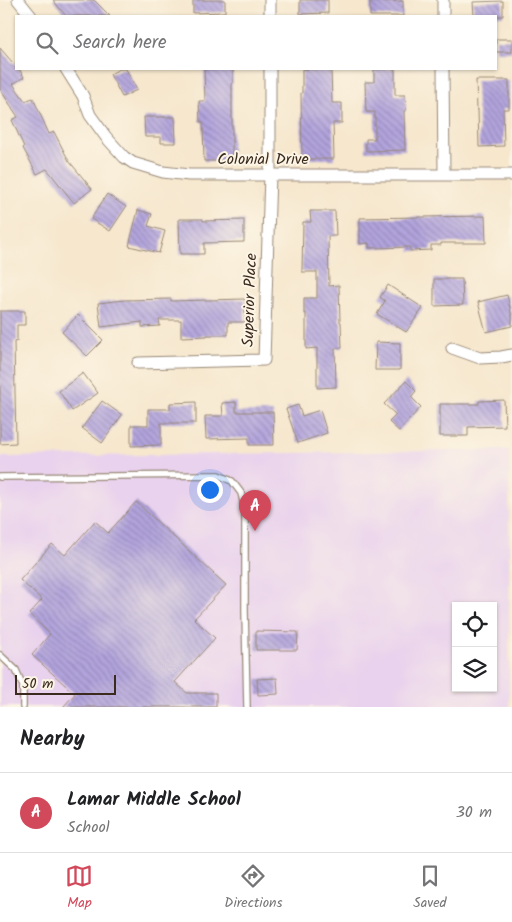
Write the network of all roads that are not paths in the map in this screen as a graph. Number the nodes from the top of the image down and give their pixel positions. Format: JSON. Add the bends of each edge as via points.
{"nodes":[{"id":1,"x":18,"y":0,"type":"edge"},
{"id":2,"x":270,"y":0,"type":"edge"},
{"id":3,"x":443,"y":0,"type":"edge"},
{"id":4,"x":30,"y":15,"type":"edge"},
{"id":5,"x":270,"y":15,"type":"edge"},
{"id":6,"x":443,"y":15,"type":"edge"},
{"id":7,"x":67,"y":70,"type":"edge"},
{"id":8,"x":270,"y":70,"type":"edge"},
{"id":9,"x":443,"y":70,"type":"edge"},
{"id":10,"x":444,"y":174,"type":"junction"},
{"id":11,"x":270,"y":175,"type":"junction"},
{"id":12,"x":512,"y":175,"type":"edge"},
{"id":13,"x":452,"y":348,"type":"dead end"},
{"id":14,"x":512,"y":355,"type":"edge"},
{"id":15,"x":138,"y":363,"type":"dead end"},
{"id":16,"x":0,"y":477,"type":"edge"},
{"id":17,"x":0,"y":655,"type":"edge"},
{"id":18,"x":23,"y":707,"type":"edge"},
{"id":19,"x":248,"y":707,"type":"edge"}],
"edges":[{"from":1,"to":4,"type":"street"},
{"from":2,"to":5,"type":"street"},
{"from":3,"to":6,"type":"street"},
{"from":7,"to":11,"type":"street","name":"Colonial Drive","via":[[83,96],[90,115],[106,137],[133,163],[163,172],[190,175]]},
{"from":8,"to":11,"type":"street"},
{"from":9,"to":10,"type":"street"},
{"from":10,"to":11,"type":"street","name":"Colonial Drive"},
{"from":10,"to":12,"type":"street","name":"Colonial Drive"},
{"from":11,"to":15,"type":"street","name":"Superior Place","via":[[264,360]]},
{"from":13,"to":14,"type":"street","via":[[480,358]]},
{"from":16,"to":19,"type":"lane","via":[[218,475],[232,482],[241,493],[245,510]]},
{"from":17,"to":18,"type":"lane","via":[[16,670],[23,686]]}]}
